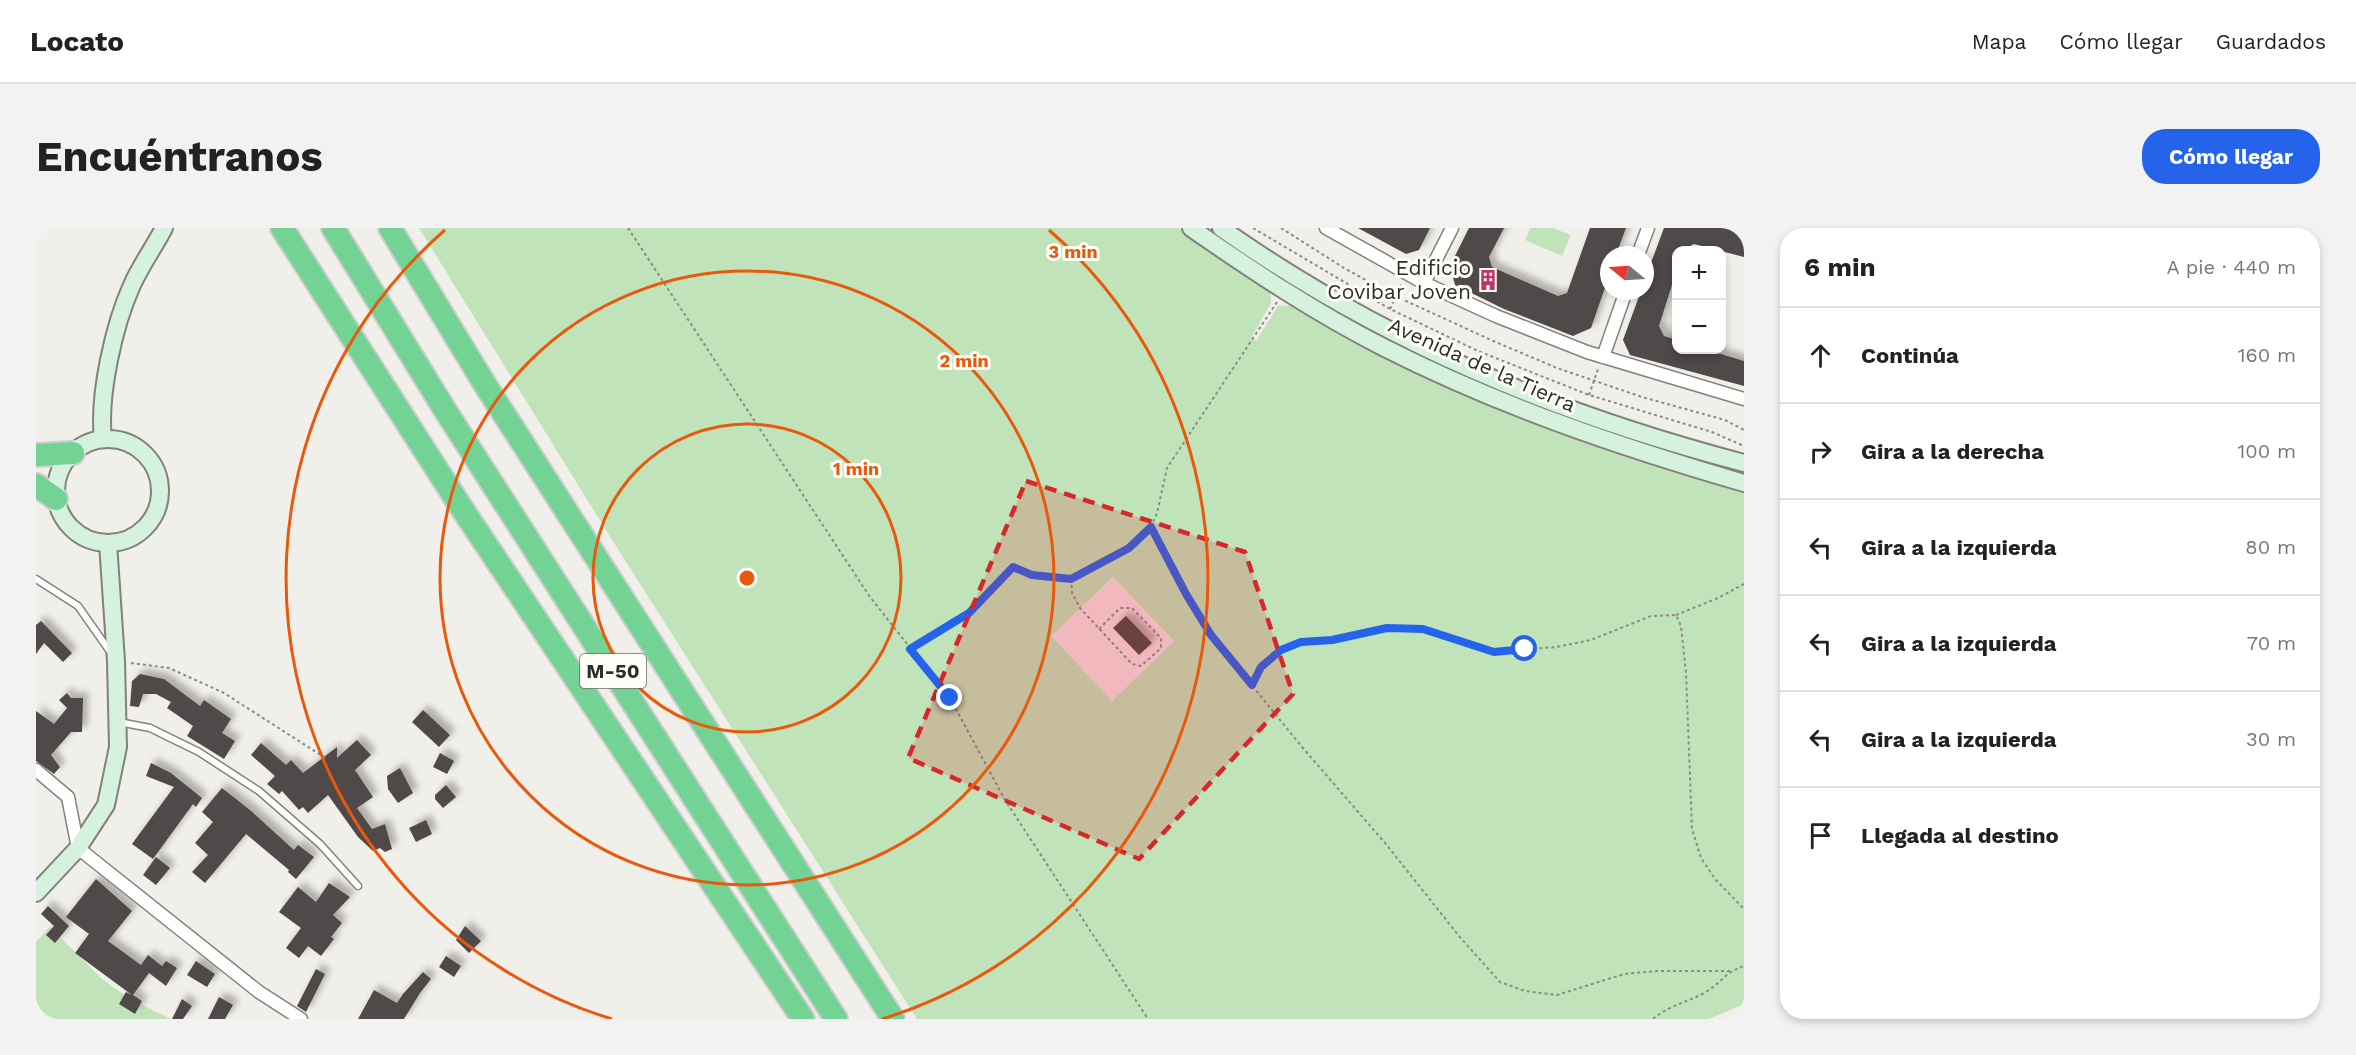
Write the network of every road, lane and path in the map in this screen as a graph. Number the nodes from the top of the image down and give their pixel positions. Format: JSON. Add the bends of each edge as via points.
{"nodes":[{"id":1,"x":164,"y":228,"type":"edge"},
{"id":2,"x":282,"y":228,"type":"edge"},
{"id":3,"x":333,"y":228,"type":"edge"},
{"id":4,"x":390,"y":228,"type":"edge"},
{"id":5,"x":628,"y":228,"type":"edge"},
{"id":6,"x":1191,"y":228,"type":"edge"},
{"id":7,"x":1221,"y":228,"type":"edge"},
{"id":8,"x":1253,"y":228,"type":"edge"},
{"id":9,"x":1281,"y":228,"type":"edge"},
{"id":10,"x":1326,"y":228,"type":"edge"},
{"id":11,"x":1452,"y":228,"type":"edge"},
{"id":12,"x":1648,"y":228,"type":"edge"},
{"id":13,"x":1641,"y":246,"type":"edge"},
{"id":14,"x":1407,"y":274,"type":"junction"},
{"id":15,"x":1424,"y":283,"type":"junction"},
{"id":16,"x":1285,"y":290,"type":"junction"},
{"id":17,"x":1395,"y":296,"type":"junction"},
{"id":18,"x":1623,"y":300,"type":"edge"},
{"id":19,"x":1390,"y":309,"type":"junction"},
{"id":20,"x":1603,"y":357,"type":"junction"},
{"id":21,"x":1594,"y":381,"type":"junction"},
{"id":22,"x":1589,"y":395,"type":"junction"},
{"id":23,"x":1744,"y":399,"type":"edge"},
{"id":24,"x":1744,"y":430,"type":"edge"},
{"id":25,"x":103,"y":440,"type":"junction"},
{"id":26,"x":1744,"y":446,"type":"edge"},
{"id":27,"x":73,"y":453,"type":"junction"},
{"id":28,"x":36,"y":455,"type":"edge"},
{"id":29,"x":1744,"y":464,"type":"edge"},
{"id":30,"x":1744,"y":483,"type":"edge"},
{"id":31,"x":36,"y":485,"type":"edge"},
{"id":32,"x":56,"y":499,"type":"junction"},
{"id":33,"x":1151,"y":527,"type":"junction"},
{"id":34,"x":110,"y":543,"type":"junction"},
{"id":35,"x":36,"y":579,"type":"edge"},
{"id":36,"x":1071,"y":579,"type":"junction"},
{"id":37,"x":1744,"y":584,"type":"edge"},
{"id":38,"x":1676,"y":615,"type":"junction"},
{"id":39,"x":1099,"y":629,"type":"junction"},
{"id":40,"x":910,"y":649,"type":"junction"},
{"id":41,"x":116,"y":661,"type":"junction"},
{"id":42,"x":1252,"y":685,"type":"junction"},
{"id":43,"x":118,"y":722,"type":"junction"},
{"id":44,"x":327,"y":759,"type":"dead end"},
{"id":45,"x":36,"y":770,"type":"edge"},
{"id":46,"x":78,"y":848,"type":"junction"},
{"id":47,"x":358,"y":886,"type":"dead end"},
{"id":48,"x":36,"y":893,"type":"edge"},
{"id":49,"x":1744,"y":909,"type":"edge"},
{"id":50,"x":1744,"y":966,"type":"edge"},
{"id":51,"x":1730,"y":971,"type":"junction"},
{"id":52,"x":301,"y":1019,"type":"edge"},
{"id":53,"x":803,"y":1019,"type":"edge"},
{"id":54,"x":836,"y":1019,"type":"edge"},
{"id":55,"x":893,"y":1019,"type":"edge"},
{"id":56,"x":1148,"y":1019,"type":"edge"},
{"id":57,"x":1653,"y":1019,"type":"edge"}],
"edges":[{"from":1,"to":25,"type":"street","via":[[132,286],[112,348],[102,411]]},
{"from":2,"to":53,"type":"highway","via":[[461,507]]},
{"from":3,"to":54,"type":"highway","number":"M-50","via":[[445,410]]},
{"from":4,"to":55,"type":"highway","number":"M-50","via":[[484,383]]},
{"from":5,"to":40,"type":"path","via":[[870,597]]},
{"from":6,"to":16,"type":"street","name":"Avenida de la Tierra"},
{"from":7,"to":29,"type":"street","name":"Avenida de la Tierra","via":[[1391,332],[1520,392],[1639,434]]},
{"from":8,"to":19,"type":"path"},
{"from":9,"to":17,"type":"path"},
{"from":10,"to":14,"type":"street"},
{"from":11,"to":15,"type":"street"},
{"from":12,"to":13,"type":"street"},
{"from":14,"to":15,"type":"street"},
{"from":14,"to":17,"type":"path"},
{"from":15,"to":20,"type":"street"},
{"from":16,"to":30,"type":"street","name":"Avenida de la Tierra","via":[[1384,347],[1514,407],[1634,450]]},
{"from":16,"to":33,"type":"path","via":[[1167,468]]},
{"from":17,"to":19,"type":"path"},
{"from":17,"to":21,"type":"path"},
{"from":18,"to":20,"type":"street"},
{"from":19,"to":22,"type":"path","via":[[1478,351]]},
{"from":20,"to":21,"type":"path"},
{"from":20,"to":23,"type":"street"},
{"from":21,"to":22,"type":"path"},
{"from":21,"to":24,"type":"path","via":[[1725,420]]},
{"from":22,"to":26,"type":"path","via":[[1712,432]]},
{"from":25,"to":27,"type":"street"},
{"from":25,"to":34,"type":"street","via":[[122,441],[140,450],[154,466],[160,486],[157,507],[147,525],[131,538]]},
{"from":27,"to":28,"type":"highway"},
{"from":27,"to":32,"type":"street","via":[[57,479]]},
{"from":31,"to":32,"type":"highway"},
{"from":32,"to":34,"type":"street","via":[[63,517],[75,531],[92,541]]},
{"from":33,"to":36,"type":"path","via":[[1129,548]]},
{"from":33,"to":42,"type":"path","via":[[1211,635]]},
{"from":34,"to":41,"type":"street"},
{"from":35,"to":41,"type":"lane","via":[[78,606]]},
{"from":36,"to":39,"type":"path","via":[[1072,593],[1080,608]]},
{"from":36,"to":40,"type":"path","via":[[1032,575],[1013,567],[969,613]]},
{"from":37,"to":38,"type":"path"},
{"from":38,"to":42,"type":"path","via":[[1651,616],[1591,640],[1494,652],[1423,629],[1387,628],[1332,640],[1301,642],[1281,650],[1261,667]]},
{"from":38,"to":49,"type":"path","via":[[1681,626],[1686,673],[1692,830],[1701,858],[1714,879]]},
{"from":39,"to":39,"type":"path","via":[[1132,664],[1141,666],[1161,648],[1161,638],[1132,608],[1120,608]]},
{"from":40,"to":56,"type":"path","via":[[950,698],[1005,800]]},
{"from":41,"to":43,"type":"street"},
{"from":41,"to":44,"type":"path","via":[[169,668],[224,693]]},
{"from":42,"to":51,"type":"path","via":[[1500,982],[1525,991],[1557,995],[1624,974]]},
{"from":43,"to":46,"type":"street","via":[[118,747],[106,805]]},
{"from":43,"to":47,"type":"lane","via":[[150,728],[199,752],[259,791],[320,844]]},
{"from":45,"to":46,"type":"street","via":[[68,796]]},
{"from":46,"to":48,"type":"street"},
{"from":46,"to":52,"type":"street","via":[[259,992]]},
{"from":50,"to":51,"type":"path"},
{"from":51,"to":57,"type":"path","via":[[1708,991],[1666,1008]]}]}
